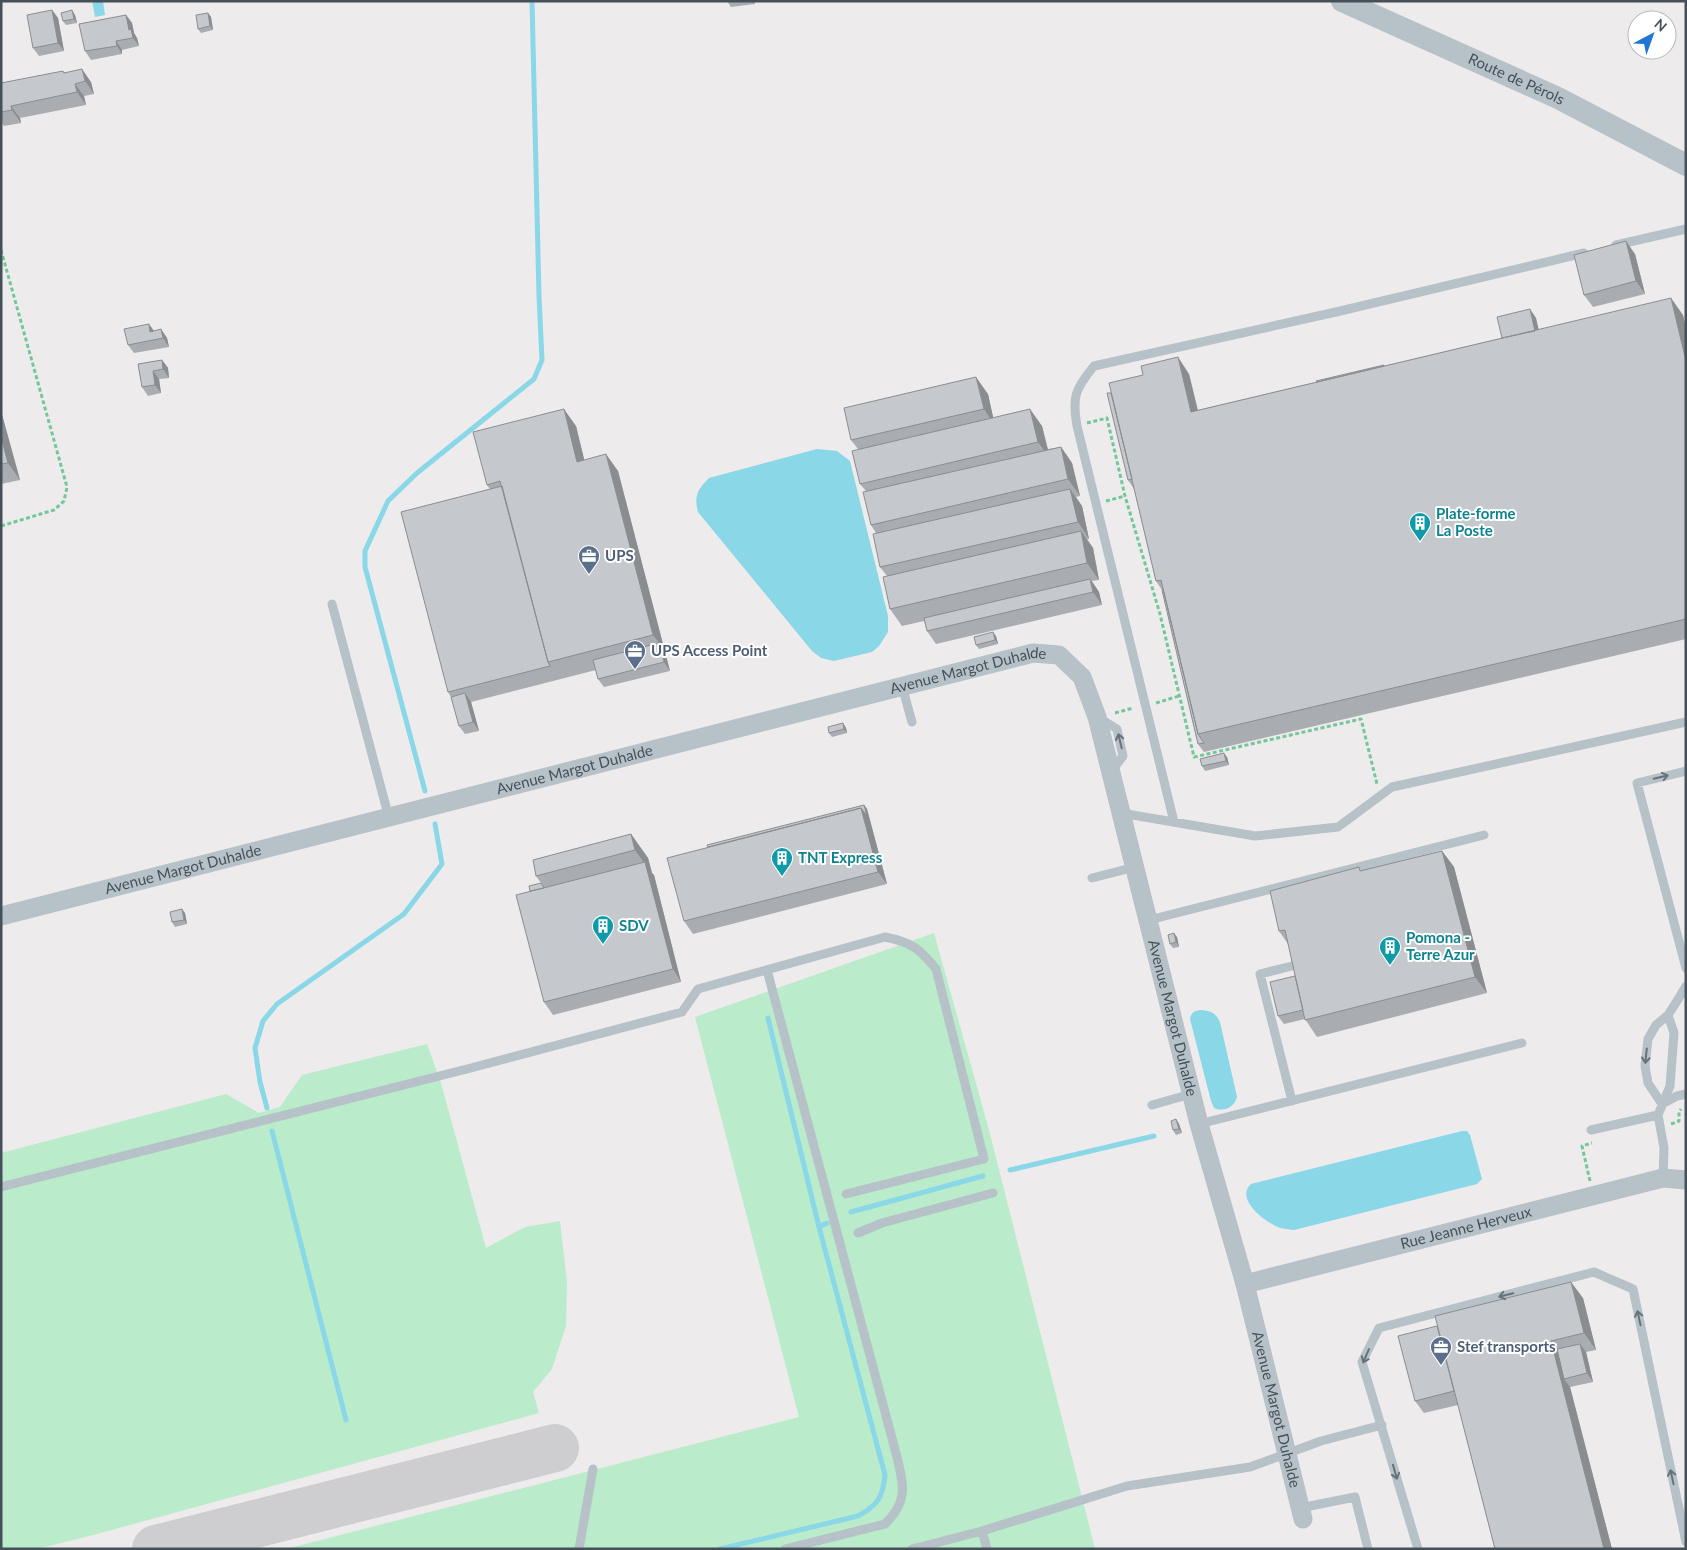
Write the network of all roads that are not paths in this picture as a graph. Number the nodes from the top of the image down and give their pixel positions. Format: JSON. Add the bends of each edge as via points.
{"nodes":[{"id":1,"x":1342,"y":1,"type":"edge"},
{"id":2,"x":1686,"y":165,"type":"edge"},
{"id":3,"x":1686,"y":229,"type":"edge"},
{"id":4,"x":1607,"y":247,"type":"edge"},
{"id":5,"x":1597,"y":250,"type":"edge"},
{"id":6,"x":332,"y":604,"type":"dead end"},
{"id":7,"x":902,"y":686,"type":"junction"},
{"id":8,"x":912,"y":722,"type":"dead end"},
{"id":9,"x":1686,"y":722,"type":"edge"},
{"id":10,"x":1686,"y":771,"type":"edge"},
{"id":11,"x":1121,"y":813,"type":"junction"},
{"id":12,"x":389,"y":818,"type":"junction"},
{"id":13,"x":1174,"y":822,"type":"junction"},
{"id":14,"x":1484,"y":835,"type":"dead end"},
{"id":15,"x":1135,"y":866,"type":"junction"},
{"id":16,"x":1092,"y":878,"type":"dead end"},
{"id":17,"x":1,"y":916,"type":"edge"},
{"id":18,"x":1149,"y":920,"type":"junction"},
{"id":19,"x":1292,"y":966,"type":"edge"},
{"id":20,"x":1686,"y":968,"type":"edge"},
{"id":21,"x":767,"y":970,"type":"junction"},
{"id":22,"x":1686,"y":986,"type":"edge"},
{"id":23,"x":1668,"y":1015,"type":"junction"},
{"id":24,"x":1522,"y":1043,"type":"dead end"},
{"id":25,"x":1191,"y":1094,"type":"junction"},
{"id":26,"x":1686,"y":1094,"type":"edge"},
{"id":27,"x":1292,"y":1101,"type":"junction"},
{"id":28,"x":1662,"y":1104,"type":"junction"},
{"id":29,"x":1152,"y":1105,"type":"dead end"},
{"id":30,"x":1658,"y":1115,"type":"junction"},
{"id":31,"x":1199,"y":1124,"type":"junction"},
{"id":32,"x":1591,"y":1130,"type":"dead end"},
{"id":33,"x":1663,"y":1178,"type":"junction"},
{"id":34,"x":1686,"y":1180,"type":"edge"},
{"id":35,"x":1,"y":1187,"type":"edge"},
{"id":36,"x":993,"y":1193,"type":"dead end"},
{"id":37,"x":846,"y":1194,"type":"dead end"},
{"id":38,"x":858,"y":1233,"type":"dead end"},
{"id":39,"x":1245,"y":1284,"type":"junction"},
{"id":40,"x":1382,"y":1425,"type":"junction"},
{"id":41,"x":1287,"y":1454,"type":"junction"},
{"id":42,"x":593,"y":1469,"type":"dead end"},
{"id":43,"x":1302,"y":1513,"type":"joint"},
{"id":44,"x":982,"y":1530,"type":"junction"},
{"id":45,"x":1686,"y":1542,"type":"edge"},
{"id":46,"x":579,"y":1549,"type":"edge"},
{"id":47,"x":785,"y":1549,"type":"edge"},
{"id":48,"x":912,"y":1549,"type":"edge"},
{"id":49,"x":987,"y":1549,"type":"edge"},
{"id":50,"x":1368,"y":1549,"type":"edge"},
{"id":51,"x":1418,"y":1549,"type":"edge"}],
"edges":[{"from":1,"to":2,"type":"street","name":"Route de Pérols","via":[[1558,98]]},
{"from":3,"to":4,"type":"lane"},
{"from":5,"to":13,"type":"lane","via":[[1094,366],[1080,383],[1073,406],[1077,426]]},
{"from":6,"to":12,"type":"lane"},
{"from":7,"to":8,"type":"lane"},
{"from":7,"to":11,"type":"street","name":"Avenue Margot Duhalde","via":[[1033,653],[1059,655],[1082,677],[1097,717]]},
{"from":7,"to":12,"type":"street","name":"Avenue Margot Duhalde"},
{"from":9,"to":13,"type":"lane","via":[[1392,787],[1338,827],[1256,836]]},
{"from":20,"to":10,"type":"lane","one_way":true,"via":[[1637,783]]},
{"from":11,"to":13,"type":"lane"},
{"from":11,"to":15,"type":"street","name":"Avenue Margot Duhalde"},
{"from":12,"to":17,"type":"street","name":"Avenue Margot Duhalde"},
{"from":14,"to":18,"type":"lane"},
{"from":15,"to":16,"type":"lane"},
{"from":15,"to":18,"type":"street","name":"Avenue Margot Duhalde"},
{"from":18,"to":25,"type":"street","name":"Avenue Margot Duhalde"},
{"from":19,"to":27,"type":"lane","via":[[1260,974]]},
{"from":21,"to":35,"type":"lane","via":[[698,989],[682,1012]]},
{"from":21,"to":37,"type":"lane","via":[[886,937],[903,940],[921,951],[936,969],[984,1159]]},
{"from":21,"to":47,"type":"lane","via":[[904,1492],[896,1514],[885,1524]]},
{"from":22,"to":23,"type":"lane"},
{"from":23,"to":28,"type":"lane","via":[[1674,1033],[1670,1086]]},
{"from":23,"to":28,"type":"lane","one_way":true,"via":[[1656,1025],[1648,1039],[1645,1066],[1648,1083]]},
{"from":24,"to":27,"type":"lane"},
{"from":25,"to":29,"type":"lane"},
{"from":25,"to":31,"type":"street","name":"Avenue Margot Duhalde"},
{"from":26,"to":28,"type":"lane"},
{"from":27,"to":31,"type":"lane"},
{"from":28,"to":30,"type":"lane"},
{"from":30,"to":32,"type":"lane"},
{"from":30,"to":33,"type":"lane","via":[[1664,1148]]},
{"from":31,"to":39,"type":"street","name":"Avenue Margot Duhalde"},
{"from":33,"to":34,"type":"street","name":"Rue Jeanne Herveux"},
{"from":33,"to":39,"type":"street","name":"Rue Jeanne Herveux"},
{"from":36,"to":38,"type":"lane","via":[[882,1223]]},
{"from":39,"to":41,"type":"street","name":"Avenue Margot Duhalde"},
{"from":40,"to":41,"type":"lane","via":[[1321,1441]]},
{"from":45,"to":40,"type":"lane","one_way":true,"via":[[1633,1290],[1594,1272],[1379,1328],[1362,1362]]},
{"from":40,"to":51,"type":"lane","one_way":true},
{"from":41,"to":43,"type":"street","name":"Avenue Margot Duhalde"},
{"from":41,"to":44,"type":"lane","via":[[1250,1467],[1127,1486]]},
{"from":42,"to":46,"type":"lane"},
{"from":43,"to":50,"type":"lane","via":[[1355,1497]]},
{"from":44,"to":48,"type":"lane"},
{"from":44,"to":49,"type":"lane"}]}
